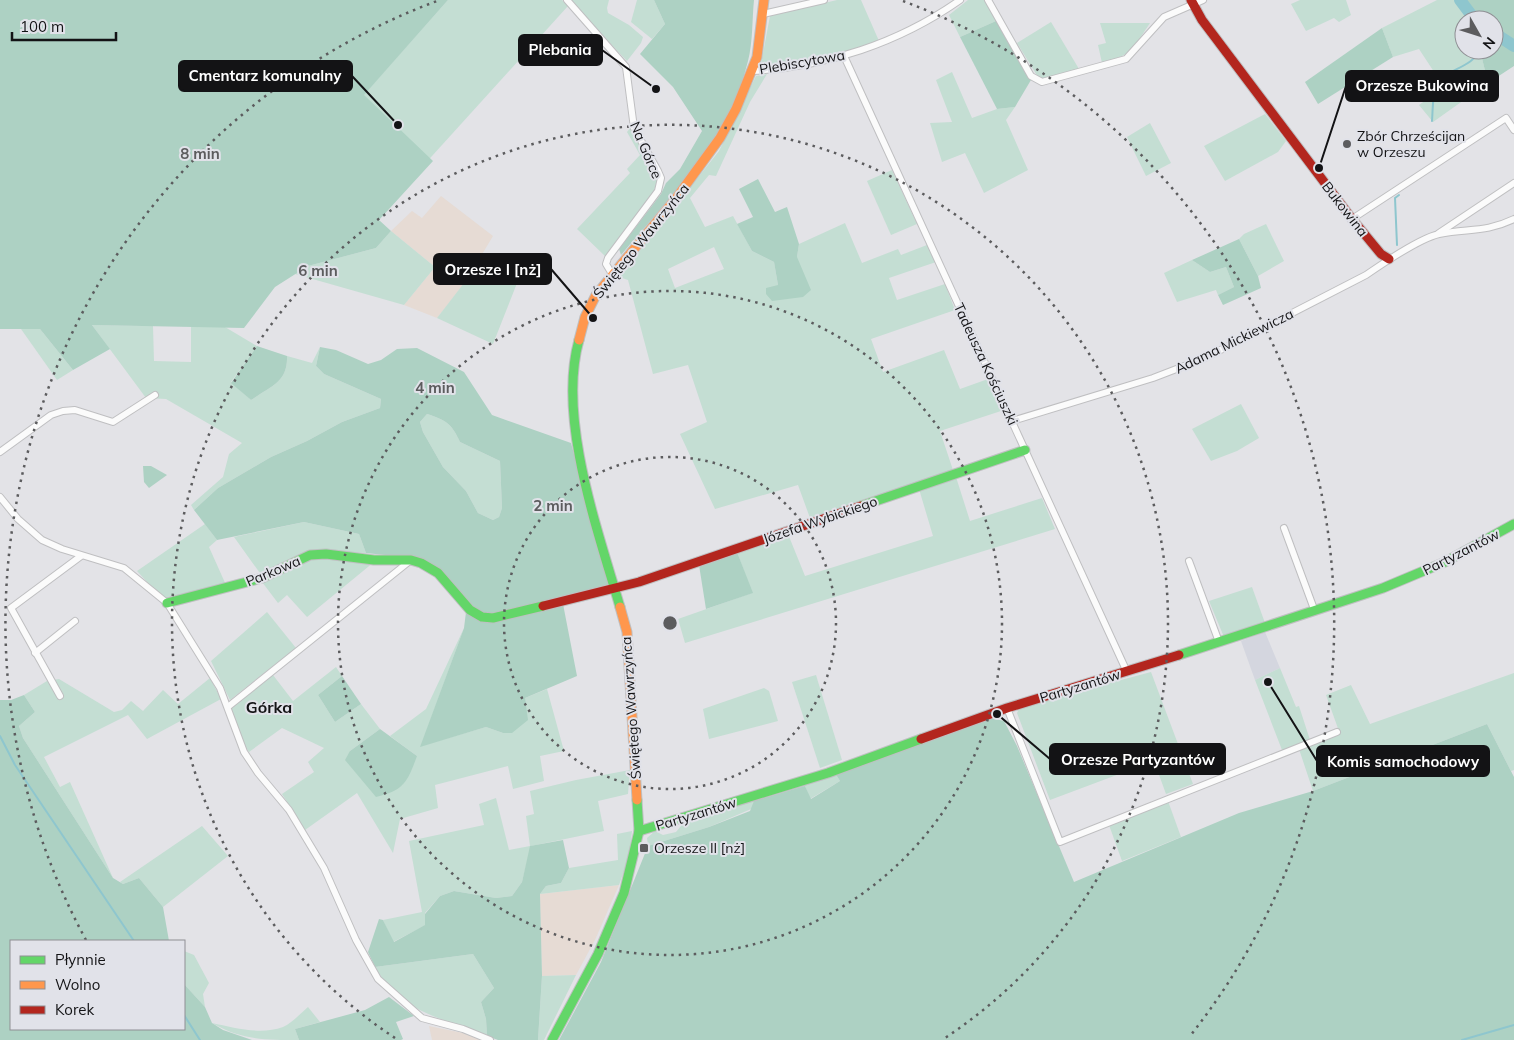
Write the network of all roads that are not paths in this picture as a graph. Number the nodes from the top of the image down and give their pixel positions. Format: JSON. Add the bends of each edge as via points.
{"nodes":[{"id":1,"x":567,"y":0,"type":"edge"},
{"id":2,"x":764,"y":0,"type":"edge"},
{"id":3,"x":824,"y":0,"type":"edge"},
{"id":4,"x":960,"y":0,"type":"edge"},
{"id":5,"x":988,"y":0,"type":"edge"},
{"id":6,"x":1203,"y":0,"type":"edge"},
{"id":7,"x":1192,"y":2,"type":"edge"},
{"id":8,"x":763,"y":14,"type":"junction"},
{"id":9,"x":844,"y":56,"type":"junction"},
{"id":10,"x":752,"y":71,"type":"junction"},
{"id":11,"x":1514,"y":130,"type":"edge"},
{"id":12,"x":1514,"y":183,"type":"edge"},
{"id":13,"x":1352,"y":218,"type":"junction"},
{"id":14,"x":1514,"y":219,"type":"edge"},
{"id":15,"x":1438,"y":234,"type":"junction"},
{"id":16,"x":1389,"y":259,"type":"junction"},
{"id":17,"x":612,"y":274,"type":"junction"},
{"id":18,"x":155,"y":395,"type":"dead end"},
{"id":19,"x":1012,"y":420,"type":"junction"},
{"id":20,"x":1025,"y":450,"type":"junction"},
{"id":21,"x":0,"y":452,"type":"edge"},
{"id":22,"x":0,"y":497,"type":"edge"},
{"id":23,"x":1514,"y":524,"type":"edge"},
{"id":24,"x":1284,"y":528,"type":"dead end"},
{"id":25,"x":81,"y":556,"type":"junction"},
{"id":26,"x":411,"y":560,"type":"junction"},
{"id":27,"x":1189,"y":561,"type":"dead end"},
{"id":28,"x":614,"y":588,"type":"junction"},
{"id":29,"x":167,"y":603,"type":"junction"},
{"id":30,"x":1314,"y":609,"type":"junction"},
{"id":31,"x":75,"y":621,"type":"dead end"},
{"id":32,"x":1219,"y":642,"type":"junction"},
{"id":33,"x":35,"y":652,"type":"junction"},
{"id":34,"x":1127,"y":672,"type":"junction"},
{"id":35,"x":60,"y":696,"type":"dead end"},
{"id":36,"x":228,"y":706,"type":"junction"},
{"id":37,"x":1007,"y":708,"type":"junction"},
{"id":38,"x":1337,"y":732,"type":"dead end"},
{"id":39,"x":639,"y":831,"type":"junction"},
{"id":40,"x":490,"y":1040,"type":"edge"},
{"id":41,"x":552,"y":1040,"type":"edge"}],
"edges":[{"from":1,"to":17,"type":"street","name":"Na Górce","via":[[626,67],[634,128],[661,178],[658,191],[608,258],[606,264]]},
{"from":2,"to":8,"type":"street","name":"Świętego Wawrzyńca"},
{"from":3,"to":8,"type":"street"},
{"from":4,"to":9,"type":"street","name":"Plebiscytowa","via":[[903,34]]},
{"from":5,"to":7,"type":"street","via":[[1031,76],[1042,82],[1126,59],[1158,22]]},
{"from":6,"to":7,"type":"street"},
{"from":7,"to":13,"type":"street","name":"Bukowina"},
{"from":8,"to":10,"type":"street","name":"Świętego Wawrzyńca"},
{"from":9,"to":10,"type":"street","name":"Plebiscytowa"},
{"from":9,"to":19,"type":"street","name":"Tadeusza Kościuszki"},
{"from":10,"to":17,"type":"street","name":"Świętego Wawrzyńca","via":[[736,108],[707,158]]},
{"from":11,"to":13,"type":"street","via":[[1506,118]]},
{"from":12,"to":15,"type":"street"},
{"from":13,"to":16,"type":"street","name":"Bukowina","via":[[1381,254]]},
{"from":14,"to":15,"type":"street","via":[[1490,229]]},
{"from":15,"to":16,"type":"street"},
{"from":16,"to":19,"type":"street","name":"Adama Mickiewicza","via":[[1366,275],[1205,358],[1153,378]]},
{"from":17,"to":28,"type":"street","name":"Świętego Wawrzyńca","via":[[585,317],[570,388],[583,473]]},
{"from":18,"to":21,"type":"street","via":[[113,422],[74,410],[51,415]]},
{"from":19,"to":20,"type":"street","name":"Tadeusza Kościuszki"},
{"from":20,"to":28,"type":"street","name":"Józefa Wybickiego"},
{"from":20,"to":34,"type":"street","name":"Tadeusza Kościuszki"},
{"from":22,"to":25,"type":"street","via":[[42,540]]},
{"from":23,"to":30,"type":"street","name":"Partyzantów","via":[[1410,578]]},
{"from":24,"to":30,"type":"street"},
{"from":25,"to":29,"type":"street","via":[[124,568]]},
{"from":25,"to":33,"type":"street","via":[[10,608]]},
{"from":26,"to":28,"type":"street","name":"Parkowa","via":[[438,573],[470,610],[482,617],[506,616]]},
{"from":26,"to":29,"type":"street","name":"Parkowa","via":[[310,555],[262,578]]},
{"from":26,"to":36,"type":"street"},
{"from":27,"to":32,"type":"street"},
{"from":28,"to":39,"type":"street","name":"Świętego Wawrzyńca","via":[[627,632]]},
{"from":29,"to":36,"type":"street"},
{"from":30,"to":32,"type":"street","name":"Partyzantów"},
{"from":31,"to":33,"type":"street"},
{"from":32,"to":34,"type":"street","name":"Partyzantów"},
{"from":33,"to":35,"type":"street"},
{"from":34,"to":37,"type":"street","name":"Partyzantów"},
{"from":36,"to":40,"type":"street","via":[[244,752],[289,810],[311,845],[378,979],[422,1018]]},
{"from":37,"to":38,"type":"street","via":[[1060,842]]},
{"from":37,"to":39,"type":"street","name":"Partyzantów","via":[[828,773]]},
{"from":39,"to":41,"type":"street","name":"Świętego Wawrzyńca","via":[[624,893],[598,954]]}]}
